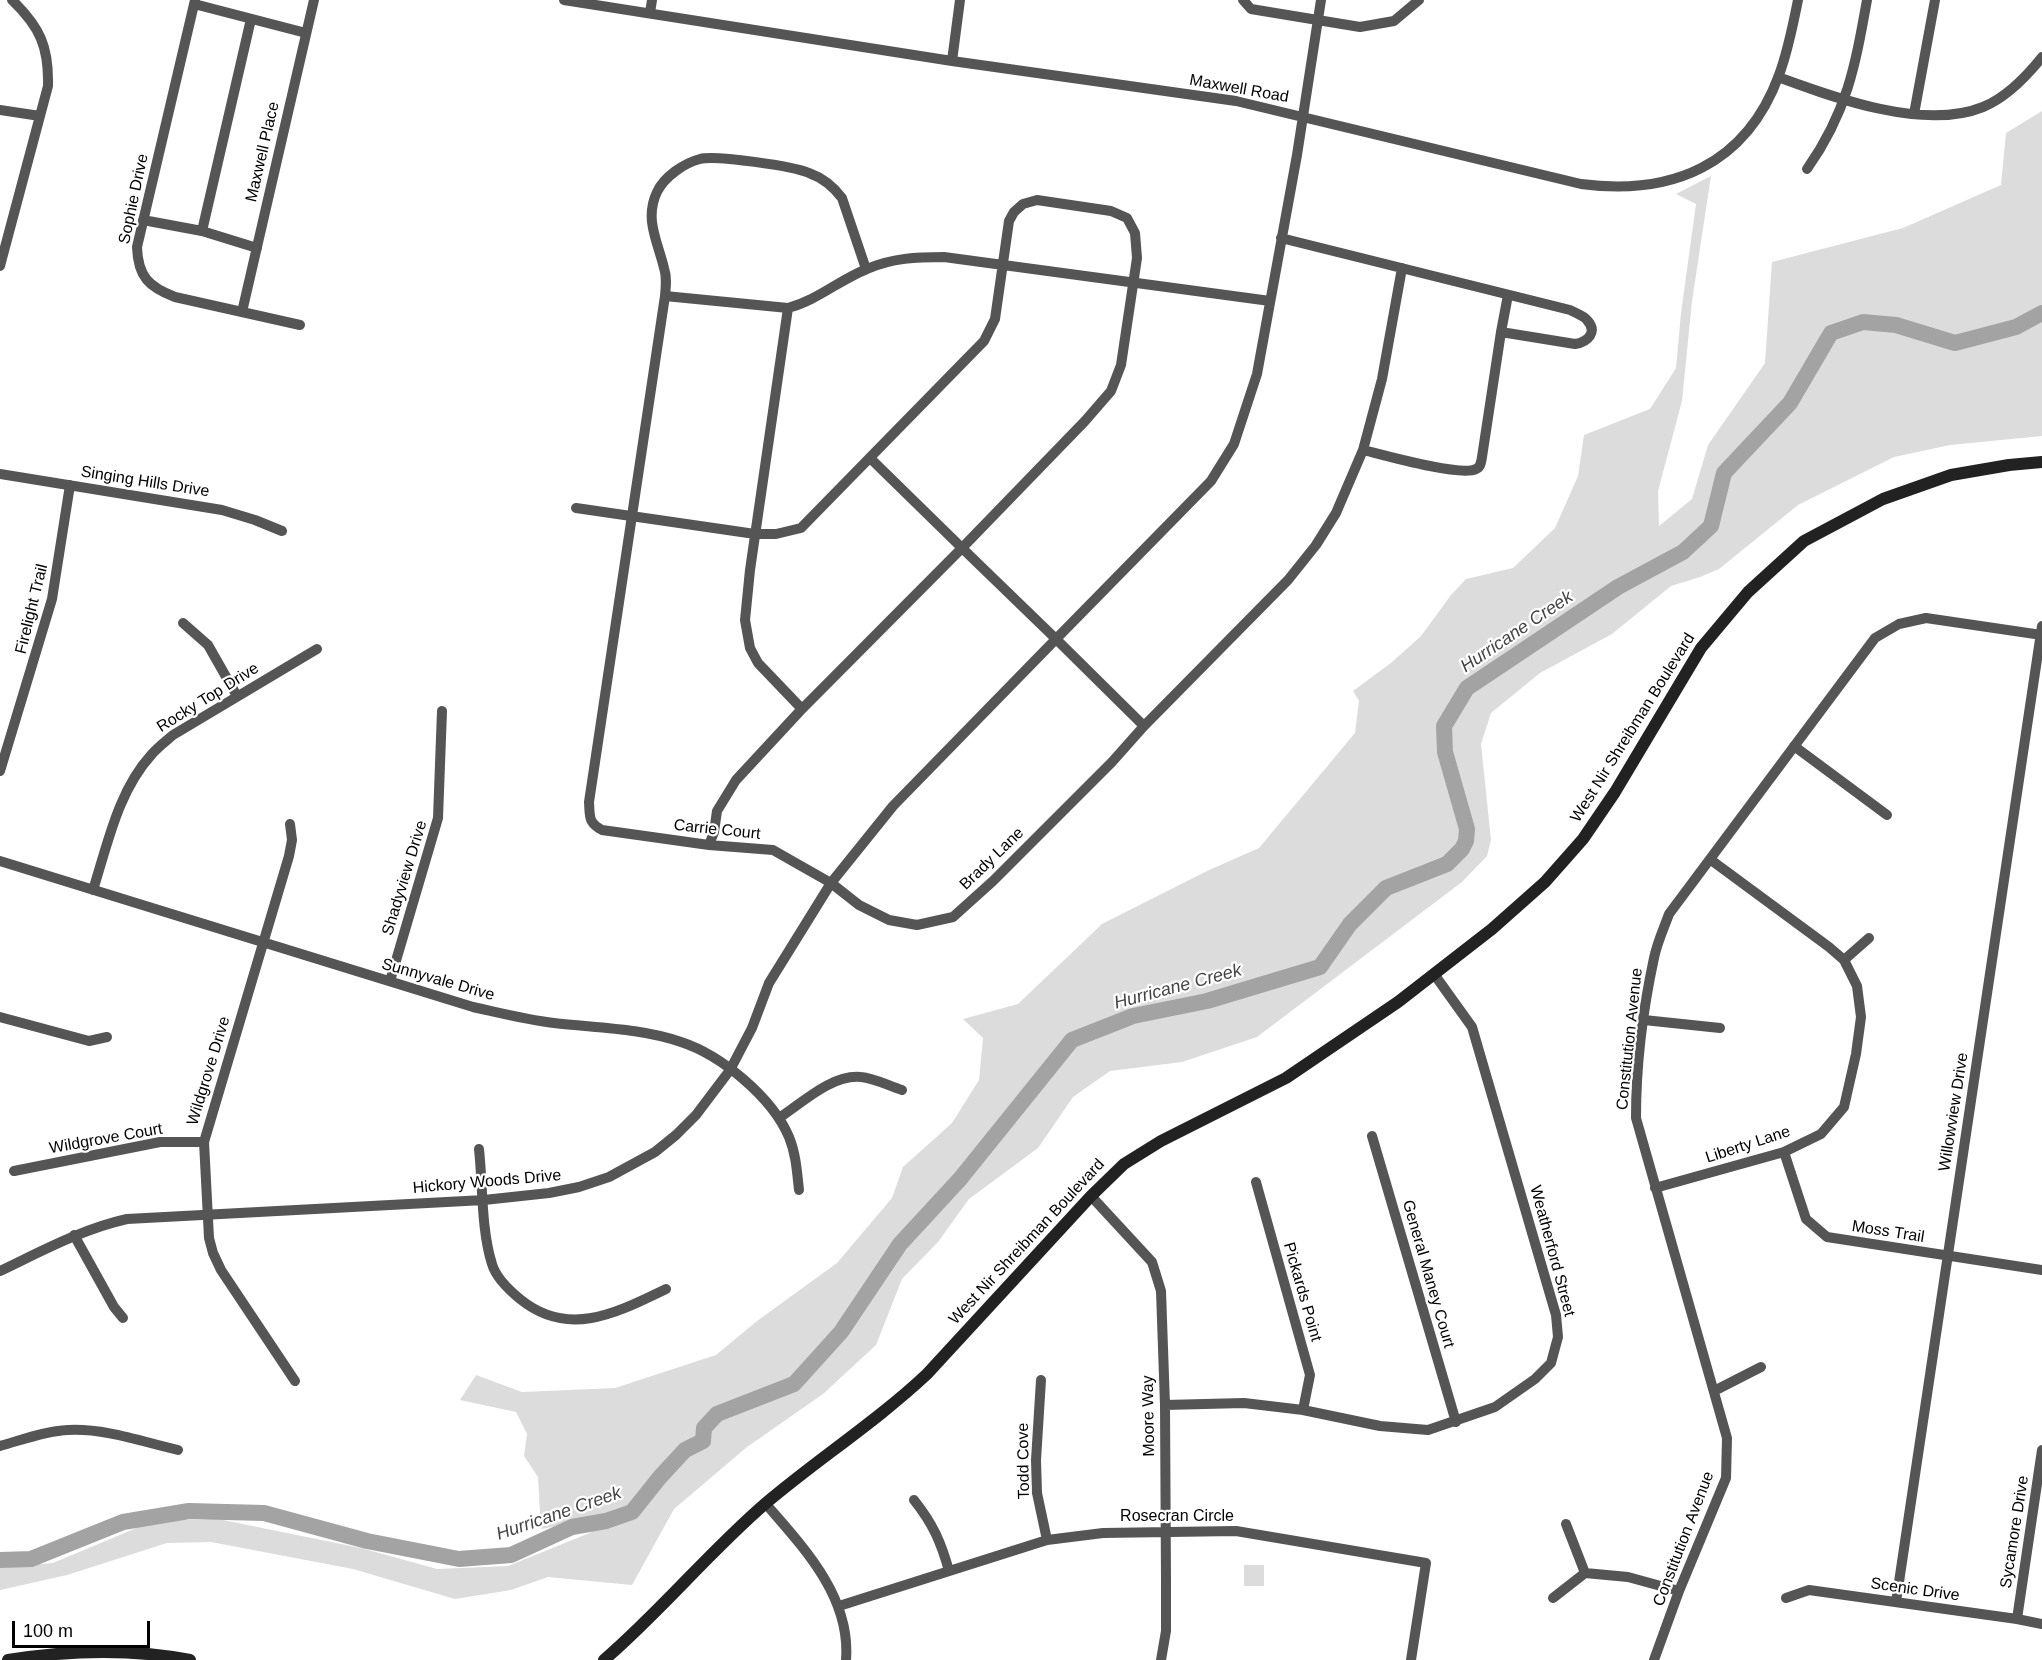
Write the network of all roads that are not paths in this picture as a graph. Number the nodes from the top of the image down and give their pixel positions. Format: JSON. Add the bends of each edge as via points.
{"nodes":[{"id":1,"x":12,"y":0,"type":"edge"},
{"id":2,"x":314,"y":0,"type":"edge"},
{"id":3,"x":564,"y":0,"type":"edge"},
{"id":4,"x":652,"y":0,"type":"edge"},
{"id":5,"x":960,"y":0,"type":"edge"},
{"id":6,"x":1243,"y":0,"type":"edge"},
{"id":7,"x":1321,"y":0,"type":"edge"},
{"id":8,"x":1419,"y":0,"type":"edge"},
{"id":9,"x":1798,"y":0,"type":"edge"},
{"id":10,"x":1867,"y":0,"type":"edge"},
{"id":11,"x":1935,"y":0,"type":"edge"},
{"id":12,"x":194,"y":2,"type":"edge"},
{"id":13,"x":650,"y":13,"type":"junction"},
{"id":14,"x":251,"y":19,"type":"junction"},
{"id":15,"x":1318,"y":21,"type":"junction"},
{"id":16,"x":306,"y":33,"type":"junction"},
{"id":17,"x":2042,"y":57,"type":"edge"},
{"id":18,"x":952,"y":60,"type":"junction"},
{"id":19,"x":1779,"y":77,"type":"junction"},
{"id":20,"x":1844,"y":100,"type":"junction"},
{"id":21,"x":0,"y":110,"type":"edge"},
{"id":22,"x":1914,"y":114,"type":"junction"},
{"id":23,"x":40,"y":116,"type":"junction"},
{"id":24,"x":1303,"y":116,"type":"junction"},
{"id":25,"x":1807,"y":169,"type":"dead end"},
{"id":26,"x":143,"y":220,"type":"junction"},
{"id":27,"x":202,"y":231,"type":"junction"},
{"id":28,"x":1281,"y":238,"type":"junction"},
{"id":29,"x":257,"y":248,"type":"junction"},
{"id":30,"x":0,"y":266,"type":"edge"},
{"id":31,"x":1002,"y":266,"type":"junction"},
{"id":32,"x":1402,"y":268,"type":"junction"},
{"id":33,"x":866,"y":269,"type":"junction"},
{"id":34,"x":1133,"y":284,"type":"junction"},
{"id":35,"x":1508,"y":295,"type":"junction"},
{"id":36,"x":665,"y":296,"type":"junction"},
{"id":37,"x":1270,"y":301,"type":"junction"},
{"id":38,"x":788,"y":308,"type":"junction"},
{"id":39,"x":242,"y":312,"type":"junction"},
{"id":40,"x":300,"y":325,"type":"dead end"},
{"id":41,"x":1501,"y":332,"type":"junction"},
{"id":42,"x":1363,"y":450,"type":"junction"},
{"id":43,"x":870,"y":458,"type":"junction"},
{"id":44,"x":2042,"y":462,"type":"edge"},
{"id":45,"x":0,"y":474,"type":"edge"},
{"id":46,"x":70,"y":485,"type":"junction"},
{"id":47,"x":576,"y":508,"type":"dead end"},
{"id":48,"x":632,"y":517,"type":"junction"},
{"id":49,"x":282,"y":531,"type":"dead end"},
{"id":50,"x":755,"y":534,"type":"junction"},
{"id":51,"x":962,"y":548,"type":"junction"},
{"id":52,"x":183,"y":623,"type":"dead end"},
{"id":53,"x":2042,"y":632,"type":"edge"},
{"id":54,"x":1056,"y":639,"type":"junction"},
{"id":55,"x":317,"y":649,"type":"dead end"},
{"id":56,"x":237,"y":696,"type":"junction"},
{"id":57,"x":802,"y":709,"type":"junction"},
{"id":58,"x":442,"y":711,"type":"dead end"},
{"id":59,"x":1144,"y":726,"type":"junction"},
{"id":60,"x":1794,"y":746,"type":"junction"},
{"id":61,"x":0,"y":771,"type":"edge"},
{"id":62,"x":1887,"y":815,"type":"dead end"},
{"id":63,"x":290,"y":824,"type":"dead end"},
{"id":64,"x":709,"y":845,"type":"junction"},
{"id":65,"x":1711,"y":860,"type":"junction"},
{"id":66,"x":0,"y":861,"type":"edge"},
{"id":67,"x":831,"y":883,"type":"junction"},
{"id":68,"x":93,"y":890,"type":"junction"},
{"id":69,"x":1869,"y":938,"type":"dead end"},
{"id":70,"x":263,"y":943,"type":"junction"},
{"id":71,"x":1844,"y":960,"type":"junction"},
{"id":72,"x":1434,"y":974,"type":"junction"},
{"id":73,"x":390,"y":981,"type":"junction"},
{"id":74,"x":0,"y":1017,"type":"edge"},
{"id":75,"x":1644,"y":1020,"type":"junction"},
{"id":76,"x":1720,"y":1028,"type":"dead end"},
{"id":77,"x":107,"y":1037,"type":"dead end"},
{"id":78,"x":730,"y":1070,"type":"junction"},
{"id":79,"x":902,"y":1090,"type":"dead end"},
{"id":80,"x":779,"y":1118,"type":"junction"},
{"id":81,"x":1372,"y":1136,"type":"dead end"},
{"id":82,"x":204,"y":1142,"type":"junction"},
{"id":83,"x":479,"y":1149,"type":"dead end"},
{"id":84,"x":1784,"y":1152,"type":"junction"},
{"id":85,"x":14,"y":1171,"type":"dead end"},
{"id":86,"x":1256,"y":1182,"type":"dead end"},
{"id":87,"x":1655,"y":1188,"type":"junction"},
{"id":88,"x":799,"y":1190,"type":"dead end"},
{"id":89,"x":1091,"y":1196,"type":"junction"},
{"id":90,"x":484,"y":1200,"type":"junction"},
{"id":91,"x":208,"y":1214,"type":"junction"},
{"id":92,"x":74,"y":1235,"type":"junction"},
{"id":93,"x":1948,"y":1257,"type":"junction"},
{"id":94,"x":2042,"y":1270,"type":"edge"},
{"id":95,"x":0,"y":1271,"type":"edge"},
{"id":96,"x":666,"y":1289,"type":"dead end"},
{"id":97,"x":123,"y":1318,"type":"dead end"},
{"id":98,"x":1761,"y":1367,"type":"dead end"},
{"id":99,"x":1041,"y":1380,"type":"dead end"},
{"id":100,"x":295,"y":1381,"type":"dead end"},
{"id":101,"x":1714,"y":1391,"type":"junction"},
{"id":102,"x":1165,"y":1405,"type":"junction"},
{"id":103,"x":1303,"y":1410,"type":"junction"},
{"id":104,"x":1456,"y":1422,"type":"junction"},
{"id":105,"x":0,"y":1446,"type":"edge"},
{"id":106,"x":178,"y":1450,"type":"dead end"},
{"id":107,"x":2042,"y":1450,"type":"edge"},
{"id":108,"x":914,"y":1500,"type":"dead end"},
{"id":109,"x":765,"y":1503,"type":"junction"},
{"id":110,"x":1566,"y":1524,"type":"dead end"},
{"id":111,"x":1165,"y":1533,"type":"junction"},
{"id":112,"x":1047,"y":1540,"type":"junction"},
{"id":113,"x":949,"y":1571,"type":"junction"},
{"id":114,"x":1585,"y":1573,"type":"junction"},
{"id":115,"x":1679,"y":1591,"type":"junction"},
{"id":116,"x":1553,"y":1598,"type":"dead end"},
{"id":117,"x":1786,"y":1598,"type":"dead end"},
{"id":118,"x":1896,"y":1602,"type":"junction"},
{"id":119,"x":839,"y":1606,"type":"junction"},
{"id":120,"x":2017,"y":1618,"type":"junction"},
{"id":121,"x":2042,"y":1624,"type":"edge"},
{"id":122,"x":8,"y":1660,"type":"edge"},
{"id":123,"x":190,"y":1660,"type":"edge"},
{"id":124,"x":604,"y":1660,"type":"edge"},
{"id":125,"x":846,"y":1660,"type":"edge"},
{"id":126,"x":1161,"y":1660,"type":"edge"},
{"id":127,"x":1411,"y":1660,"type":"edge"},
{"id":128,"x":1654,"y":1660,"type":"edge"}],
"edges":[{"from":1,"to":23,"type":"street","via":[[27,14],[45,48],[48,86]]},
{"from":2,"to":16,"type":"street","name":"Maxwell Place"},
{"from":3,"to":13,"type":"street","name":"Maxwell Road"},
{"from":4,"to":13,"type":"street"},
{"from":5,"to":18,"type":"street"},
{"from":6,"to":15,"type":"street","via":[[1251,9]]},
{"from":7,"to":15,"type":"street","name":"Hickory Woods Drive"},
{"from":8,"to":15,"type":"street","via":[[1394,21],[1360,27]]},
{"from":9,"to":19,"type":"street","name":"Maxwell Road"},
{"from":10,"to":20,"type":"street"},
{"from":11,"to":22,"type":"street"},
{"from":12,"to":14,"type":"street"},
{"from":12,"to":26,"type":"street","name":"Sophie Drive"},
{"from":13,"to":18,"type":"street","name":"Maxwell Road"},
{"from":14,"to":16,"type":"street"},
{"from":14,"to":27,"type":"street"},
{"from":15,"to":24,"type":"street","name":"Hickory Woods Drive"},
{"from":16,"to":29,"type":"street","name":"Maxwell Place"},
{"from":17,"to":22,"type":"street","via":[[2007,93],[1983,107],[1951,115]]},
{"from":18,"to":24,"type":"street","name":"Maxwell Road","via":[[1236,101]]},
{"from":19,"to":20,"type":"street"},
{"from":19,"to":24,"type":"street","name":"Maxwell Road","via":[[1758,118],[1726,152],[1670,182],[1626,188],[1581,184]]},
{"from":20,"to":22,"type":"street"},
{"from":20,"to":25,"type":"street","via":[[1824,144]]},
{"from":21,"to":23,"type":"street"},
{"from":23,"to":30,"type":"street"},
{"from":24,"to":28,"type":"street","name":"Hickory Woods Drive"},
{"from":26,"to":27,"type":"street"},
{"from":26,"to":39,"type":"street","name":"Sophie Drive","via":[[137,260],[148,282],[175,297]]},
{"from":27,"to":29,"type":"street"},
{"from":28,"to":32,"type":"street"},
{"from":28,"to":37,"type":"street","name":"Hickory Woods Drive"},
{"from":29,"to":39,"type":"street","name":"Maxwell Place"},
{"from":31,"to":33,"type":"street","via":[[911,256]]},
{"from":31,"to":34,"type":"street"},
{"from":31,"to":34,"type":"street","via":[[1014,212],[1037,200],[1111,211],[1127,218],[1135,233]]},
{"from":31,"to":43,"type":"street","via":[[995,319],[984,341]]},
{"from":32,"to":35,"type":"street"},
{"from":32,"to":42,"type":"street","name":"Brady Lane","via":[[1382,379]]},
{"from":33,"to":36,"type":"street","via":[[842,198],[823,180],[807,172],[722,158],[699,159],[680,168],[665,182],[657,191],[652,208],[652,231],[665,269]]},
{"from":33,"to":38,"type":"street","via":[[806,303]]},
{"from":34,"to":37,"type":"street"},
{"from":34,"to":51,"type":"street","via":[[1121,365],[1111,391]]},
{"from":35,"to":41,"type":"street"},
{"from":35,"to":41,"type":"street","via":[[1581,315],[1591,327],[1591,335],[1585,342],[1575,344]]},
{"from":36,"to":38,"type":"street"},
{"from":36,"to":48,"type":"street"},
{"from":37,"to":54,"type":"street","name":"Hickory Woods Drive","via":[[1257,375],[1233,444],[1211,481]]},
{"from":38,"to":50,"type":"street"},
{"from":39,"to":40,"type":"street","name":"Sophie Drive"},
{"from":41,"to":42,"type":"street","via":[[1480,466],[1474,470],[1455,470]]},
{"from":42,"to":59,"type":"street","name":"Brady Lane","via":[[1336,513],[1288,580]]},
{"from":43,"to":50,"type":"street","via":[[801,528]]},
{"from":43,"to":51,"type":"street"},
{"from":44,"to":72,"type":"main road","name":"West Nir Shreibman Boulevard","via":[[1951,475],[1883,499],[1804,541],[1748,592],[1701,648],[1615,792],[1582,839],[1545,882]]},
{"from":45,"to":46,"type":"street","name":"Singing Hills Drive"},
{"from":46,"to":49,"type":"street","name":"Singing Hills Drive","via":[[222,510]]},
{"from":46,"to":61,"type":"street","name":"Firelight Trail","via":[[52,599]]},
{"from":47,"to":48,"type":"street"},
{"from":48,"to":50,"type":"street"},
{"from":48,"to":64,"type":"street","name":"Carrie Court","via":[[589,802],[590,818],[602,830]]},
{"from":50,"to":57,"type":"street","via":[[745,620],[750,648],[768,675]]},
{"from":51,"to":54,"type":"street"},
{"from":51,"to":57,"type":"street"},
{"from":52,"to":56,"type":"street","via":[[208,645]]},
{"from":53,"to":60,"type":"street","name":"Constitution Avenue","via":[[1926,618],[1899,624],[1875,638]]},
{"from":53,"to":93,"type":"street","name":"Willowview Drive"},
{"from":54,"to":59,"type":"street"},
{"from":54,"to":67,"type":"street","name":"Hickory Woods Drive","via":[[893,806]]},
{"from":55,"to":56,"type":"street","name":"Rocky Top Drive"},
{"from":56,"to":68,"type":"street","name":"Rocky Top Drive","via":[[173,735],[137,772],[116,813]]},
{"from":57,"to":64,"type":"street","via":[[736,780],[717,811]]},
{"from":58,"to":73,"type":"street","name":"Shadyview Drive","via":[[438,818]]},
{"from":59,"to":67,"type":"street","name":"Brady Lane","via":[[993,881],[952,916],[917,925],[889,920],[859,905]]},
{"from":60,"to":62,"type":"street"},
{"from":60,"to":65,"type":"street","name":"Constitution Avenue"},
{"from":63,"to":70,"type":"street","name":"Wildgrove Drive","via":[[290,856]]},
{"from":64,"to":67,"type":"street","name":"Carrie Court","via":[[773,850]]},
{"from":65,"to":71,"type":"street","name":"Liberty Lane"},
{"from":65,"to":75,"type":"street","name":"Constitution Avenue","via":[[1669,914],[1654,956]]},
{"from":66,"to":68,"type":"street","name":"Sunnyvale Drive"},
{"from":67,"to":78,"type":"street","name":"Hickory Woods Drive","via":[[769,983]]},
{"from":68,"to":70,"type":"street","name":"Sunnyvale Drive"},
{"from":69,"to":71,"type":"street"},
{"from":70,"to":73,"type":"street","name":"Sunnyvale Drive"},
{"from":70,"to":82,"type":"street","name":"Wildgrove Drive"},
{"from":71,"to":84,"type":"street","name":"Liberty Lane","via":[[1857,986],[1861,1017],[1844,1107],[1821,1134]]},
{"from":72,"to":89,"type":"main road","name":"West Nir Shreibman Boulevard","via":[[1286,1078],[1124,1164]]},
{"from":72,"to":104,"type":"street","name":"Weatherford Street","via":[[1472,1028],[1556,1315],[1558,1337],[1551,1363],[1535,1378],[1495,1407]]},
{"from":73,"to":78,"type":"street","name":"Sunnyvale Drive","via":[[511,1016],[656,1035],[702,1051]]},
{"from":74,"to":77,"type":"street","via":[[89,1041]]},
{"from":75,"to":76,"type":"street"},
{"from":75,"to":87,"type":"street","name":"Constitution Avenue","via":[[1635,1118]]},
{"from":78,"to":80,"type":"street","name":"Sunnyvale Drive"},
{"from":78,"to":90,"type":"street","name":"Hickory Woods Drive","via":[[676,1135],[631,1166],[579,1187]]},
{"from":79,"to":80,"type":"street","via":[[862,1077],[844,1078]]},
{"from":80,"to":88,"type":"street","name":"Sunnyvale Drive","via":[[795,1155]]},
{"from":81,"to":104,"type":"street","name":"General Maney Court"},
{"from":82,"to":85,"type":"street","name":"Wildgrove Court","via":[[160,1142]]},
{"from":82,"to":91,"type":"street","name":"Wildgrove Drive"},
{"from":83,"to":90,"type":"street"},
{"from":84,"to":87,"type":"street","name":"Liberty Lane"},
{"from":84,"to":93,"type":"street","name":"Moss Trail","via":[[1806,1218],[1827,1237]]},
{"from":86,"to":103,"type":"street","name":"Pickards Point","via":[[1310,1376]]},
{"from":87,"to":101,"type":"street","name":"Constitution Avenue"},
{"from":89,"to":102,"type":"street","name":"Moore Way","via":[[1152,1262],[1161,1291]]},
{"from":89,"to":109,"type":"main road","name":"West Nir Shreibman Boulevard","via":[[927,1374]]},
{"from":90,"to":91,"type":"street","name":"Hickory Woods Drive"},
{"from":90,"to":96,"type":"street","via":[[486,1238],[493,1266],[512,1292],[537,1310],[569,1320],[589,1320]]},
{"from":91,"to":92,"type":"street","name":"Hickory Woods Drive","via":[[127,1219]]},
{"from":91,"to":100,"type":"street","name":"Wildgrove Drive","via":[[213,1253],[221,1270]]},
{"from":92,"to":95,"type":"street","name":"Hickory Woods Drive"},
{"from":92,"to":97,"type":"street"},
{"from":93,"to":94,"type":"street","name":"Moss Trail"},
{"from":93,"to":118,"type":"street","name":"Willowview Drive"},
{"from":98,"to":101,"type":"street"},
{"from":99,"to":112,"type":"street","name":"Todd Cove","via":[[1036,1493]]},
{"from":101,"to":115,"type":"street","name":"Constitution Avenue","via":[[1727,1438],[1726,1478]]},
{"from":102,"to":103,"type":"street","name":"Weatherford Street","via":[[1244,1403]]},
{"from":102,"to":111,"type":"street","name":"Moore Way"},
{"from":103,"to":104,"type":"street","name":"Weatherford Street","via":[[1380,1426],[1428,1430]]},
{"from":105,"to":106,"type":"street","via":[[68,1430],[99,1432]]},
{"from":107,"to":120,"type":"street","name":"Sycamore Drive"},
{"from":108,"to":113,"type":"street","via":[[930,1519]]},
{"from":109,"to":119,"type":"street","via":[[820,1571]]},
{"from":109,"to":124,"type":"main road","name":"West Nir Shreibman Boulevard"},
{"from":110,"to":114,"type":"street"},
{"from":111,"to":112,"type":"street","name":"Rosecran Circle","via":[[1103,1533]]},
{"from":111,"to":126,"type":"street","name":"Moore Way","via":[[1166,1631]]},
{"from":111,"to":127,"type":"street","name":"Rosecran Circle","via":[[1236,1531],[1426,1563]]},
{"from":112,"to":113,"type":"street","name":"Rosecran Circle"},
{"from":113,"to":119,"type":"street","name":"Rosecran Circle"},
{"from":114,"to":115,"type":"street","via":[[1628,1577]]},
{"from":114,"to":116,"type":"street"},
{"from":115,"to":128,"type":"street","name":"Constitution Avenue"},
{"from":117,"to":118,"type":"street","name":"Scenic Drive","via":[[1809,1590]]},
{"from":118,"to":120,"type":"street","name":"Scenic Drive"},
{"from":119,"to":125,"type":"street"},
{"from":120,"to":121,"type":"street","name":"Scenic Drive"},
{"from":122,"to":123,"type":"main road","via":[[76,1651],[119,1651]]}]}
